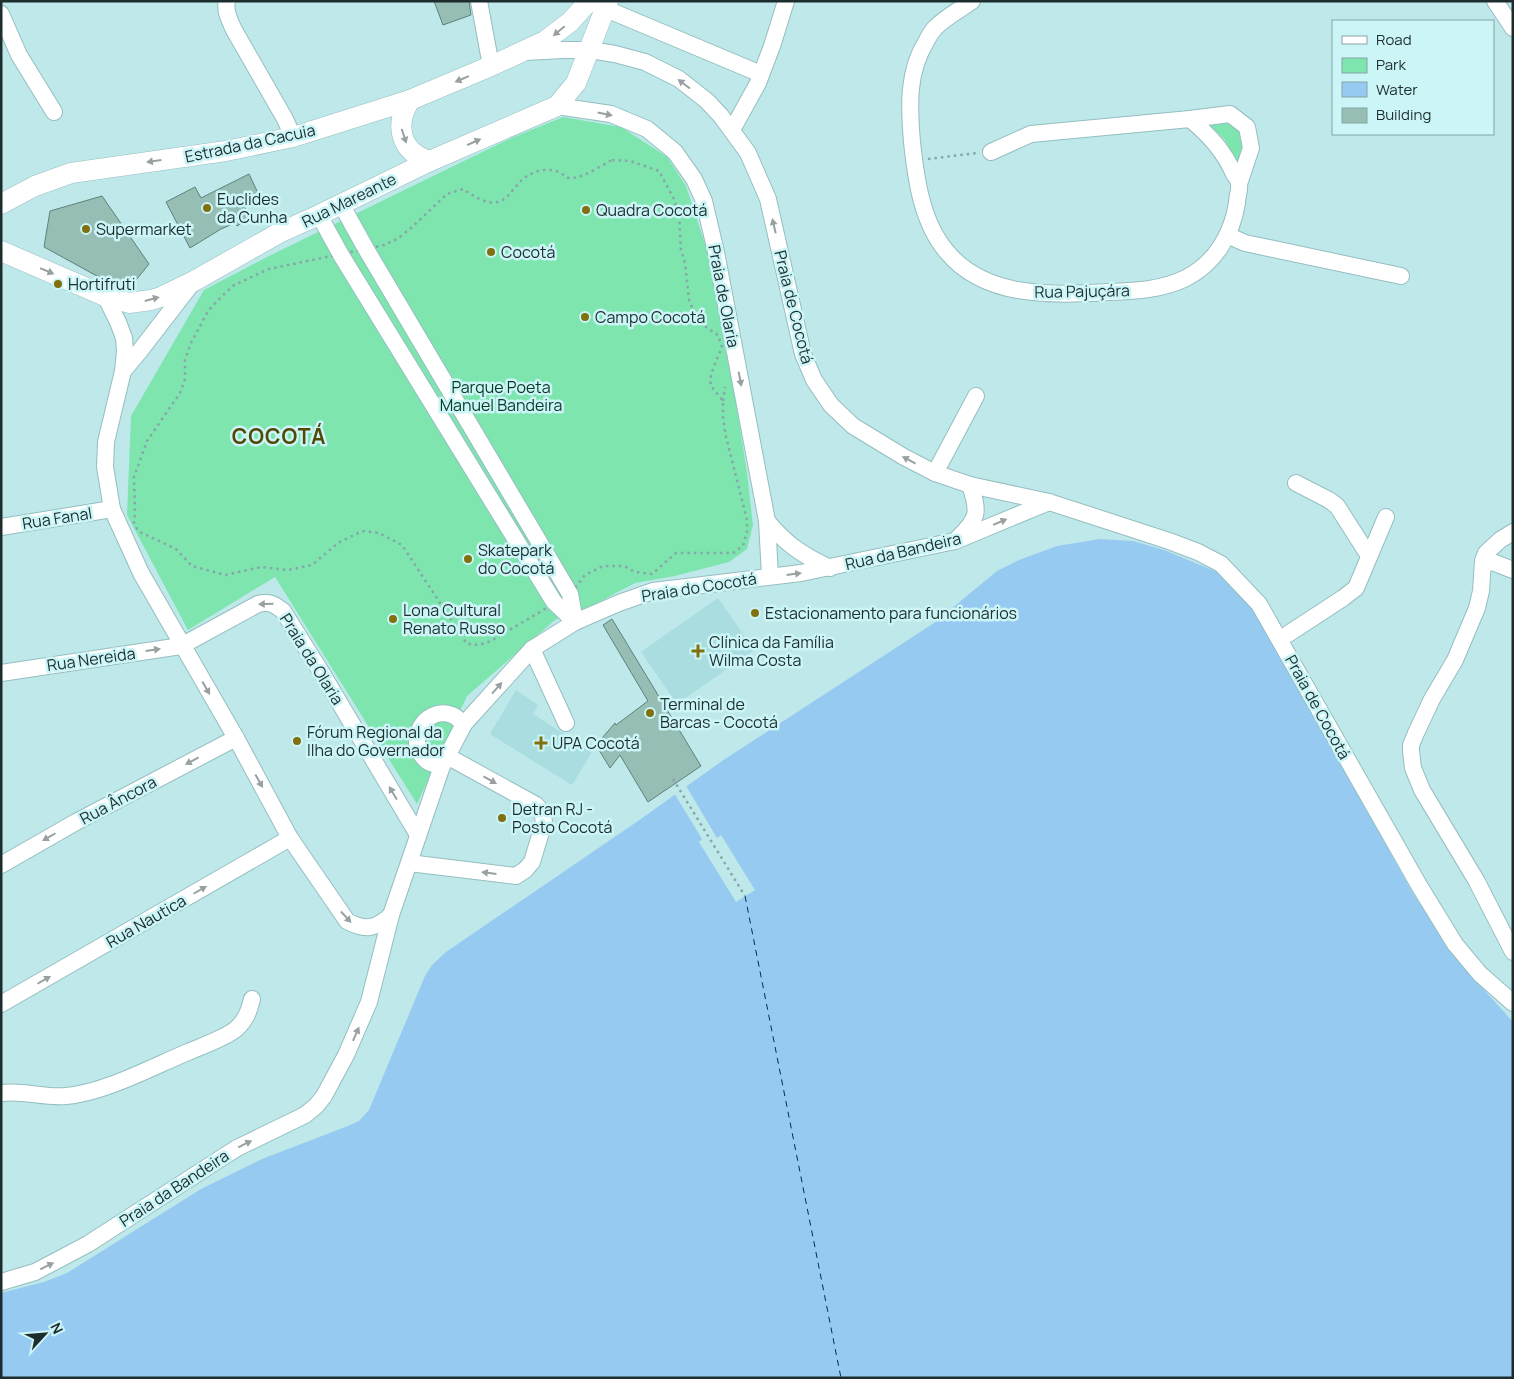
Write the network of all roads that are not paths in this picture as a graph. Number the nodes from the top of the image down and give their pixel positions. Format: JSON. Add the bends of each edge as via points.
{"nodes":[{"id":1,"x":227,"y":1,"type":"edge"},
{"id":2,"x":479,"y":1,"type":"edge"},
{"id":3,"x":786,"y":1,"type":"edge"},
{"id":4,"x":972,"y":1,"type":"edge"},
{"id":5,"x":1495,"y":1,"type":"edge"},
{"id":6,"x":601,"y":4,"type":"edge"},
{"id":7,"x":1,"y":14,"type":"edge"},
{"id":8,"x":1513,"y":28,"type":"edge"},
{"id":9,"x":590,"y":50,"type":"junction"},
{"id":10,"x":523,"y":52,"type":"junction"},
{"id":11,"x":492,"y":66,"type":"junction"},
{"id":12,"x":761,"y":74,"type":"junction"},
{"id":13,"x":410,"y":100,"type":"junction"},
{"id":14,"x":557,"y":106,"type":"junction"},
{"id":15,"x":54,"y":112,"type":"dead end"},
{"id":16,"x":1190,"y":119,"type":"junction"},
{"id":17,"x":732,"y":130,"type":"junction"},
{"id":18,"x":293,"y":137,"type":"junction"},
{"id":19,"x":991,"y":152,"type":"dead end"},
{"id":20,"x":430,"y":161,"type":"junction"},
{"id":21,"x":1239,"y":184,"type":"junction"},
{"id":22,"x":1,"y":204,"type":"edge"},
{"id":23,"x":341,"y":204,"type":"junction"},
{"id":24,"x":319,"y":215,"type":"junction"},
{"id":25,"x":1227,"y":235,"type":"junction"},
{"id":26,"x":2,"y":251,"type":"edge"},
{"id":27,"x":1400,"y":276,"type":"dead end"},
{"id":28,"x":194,"y":281,"type":"junction"},
{"id":29,"x":105,"y":296,"type":"junction"},
{"id":30,"x":123,"y":371,"type":"junction"},
{"id":31,"x":976,"y":396,"type":"dead end"},
{"id":32,"x":935,"y":473,"type":"junction"},
{"id":33,"x":1296,"y":483,"type":"dead end"},
{"id":34,"x":970,"y":485,"type":"junction"},
{"id":35,"x":1021,"y":496,"type":"junction"},
{"id":36,"x":1049,"y":502,"type":"junction"},
{"id":37,"x":112,"y":509,"type":"junction"},
{"id":38,"x":1024,"y":512,"type":"junction"},
{"id":39,"x":1386,"y":518,"type":"dead end"},
{"id":40,"x":767,"y":521,"type":"junction"},
{"id":41,"x":1,"y":527,"type":"edge"},
{"id":42,"x":1513,"y":532,"type":"edge"},
{"id":43,"x":955,"y":541,"type":"junction"},
{"id":44,"x":1369,"y":556,"type":"junction"},
{"id":45,"x":1483,"y":562,"type":"junction"},
{"id":46,"x":830,"y":568,"type":"junction"},
{"id":47,"x":1513,"y":570,"type":"edge"},
{"id":48,"x":770,"y":576,"type":"junction"},
{"id":49,"x":1262,"y":610,"type":"junction"},
{"id":50,"x":575,"y":622,"type":"junction"},
{"id":51,"x":1288,"y":634,"type":"junction"},
{"id":52,"x":182,"y":646,"type":"junction"},
{"id":53,"x":532,"y":649,"type":"junction"},
{"id":54,"x":1293,"y":663,"type":"junction"},
{"id":55,"x":1,"y":672,"type":"edge"},
{"id":56,"x":566,"y":723,"type":"dead end"},
{"id":57,"x":464,"y":724,"type":"junction"},
{"id":58,"x":236,"y":738,"type":"junction"},
{"id":59,"x":445,"y":761,"type":"junction"},
{"id":60,"x":418,"y":835,"type":"junction"},
{"id":61,"x":290,"y":838,"type":"junction"},
{"id":62,"x":409,"y":863,"type":"junction"},
{"id":63,"x":1,"y":865,"type":"edge"},
{"id":64,"x":391,"y":915,"type":"junction"},
{"id":65,"x":1513,"y":952,"type":"edge"},
{"id":66,"x":252,"y":999,"type":"dead end"},
{"id":67,"x":1,"y":1004,"type":"edge"},
{"id":68,"x":1513,"y":1004,"type":"edge"},
{"id":69,"x":1,"y":1092,"type":"edge"},
{"id":70,"x":1,"y":1282,"type":"edge"}],
"edges":[{"from":1,"to":18,"type":"street","via":[[227,15],[234,30],[286,119]]},
{"from":2,"to":11,"type":"street"},
{"from":3,"to":12,"type":"street"},
{"from":4,"to":25,"type":"street","name":"Rua Pajuçára","via":[[935,27],[918,54],[911,82],[914,161],[924,209],[934,235],[948,254],[969,272],[990,283],[1029,293],[1141,290],[1186,278],[1208,264]]},
{"from":5,"to":8,"type":"street"},
{"from":6,"to":9,"type":"main road","name":"Rua Mareante"},
{"from":6,"to":10,"type":"main road","name":"Estrada da Cacuia","one_way":true,"via":[[546,41]]},
{"from":6,"to":12,"type":"street"},
{"from":7,"to":15,"type":"street","via":[[19,55]]},
{"from":9,"to":10,"type":"street","name":"Praia de Cocotá"},
{"from":9,"to":14,"type":"main road","name":"Rua Mareante","via":[[576,83]]},
{"from":17,"to":9,"type":"street","name":"Praia de Cocotá","one_way":true,"via":[[707,101],[679,79],[645,62]]},
{"from":10,"to":11,"type":"main road","name":"Estrada da Cacuia"},
{"from":11,"to":13,"type":"main road","name":"Estrada da Cacuia","one_way":true},
{"from":12,"to":17,"type":"street"},
{"from":13,"to":18,"type":"main road","name":"Estrada da Cacuia"},
{"from":13,"to":20,"type":"main road","one_way":true,"via":[[402,115],[404,141],[420,157]]},
{"from":20,"to":14,"type":"main road","name":"Rua Mareante","one_way":true},
{"from":14,"to":40,"type":"street","name":"Praia de Olaria","one_way":true,"via":[[611,114],[647,129],[675,152],[694,178],[704,200],[716,252]]},
{"from":16,"to":19,"type":"street","name":"Rua Pajuçára","via":[[1031,134]]},
{"from":16,"to":21,"type":"street","via":[[1219,146]]},
{"from":16,"to":21,"type":"street","name":"Rua Pajuçára","via":[[1230,114],[1247,127],[1250,148]]},
{"from":32,"to":17,"type":"street","name":"Praia de Cocotá","one_way":true,"via":[[853,426],[831,406],[814,380],[803,354],[768,199],[748,153]]},
{"from":18,"to":22,"type":"main road","name":"Estrada da Cacuia","one_way":true,"via":[[226,151],[71,173],[35,186]]},
{"from":20,"to":23,"type":"main road","name":"Rua Mareante"},
{"from":21,"to":25,"type":"street","name":"Rua Pajuçára","via":[[1235,216]]},
{"from":23,"to":24,"type":"main road","name":"Rua Mareante"},
{"from":23,"to":50,"type":"street","via":[[570,594]]},
{"from":24,"to":28,"type":"main road","name":"Rua Mareante","via":[[279,232]]},
{"from":24,"to":50,"type":"street","via":[[340,255],[554,602]]},
{"from":25,"to":27,"type":"street","via":[[1245,243]]},
{"from":26,"to":29,"type":"main road","name":"Rua Mareante","one_way":true},
{"from":29,"to":28,"type":"main road","name":"Rua Mareante","one_way":true,"via":[[129,303],[140,302],[161,297]]},
{"from":28,"to":30,"type":"street"},
{"from":29,"to":30,"type":"street","via":[[124,338]]},
{"from":30,"to":37,"type":"street","via":[[106,442],[105,467]]},
{"from":31,"to":32,"type":"street"},
{"from":32,"to":34,"type":"street","name":"Praia de Cocotá"},
{"from":33,"to":44,"type":"street","via":[[1337,506]]},
{"from":34,"to":35,"type":"street","name":"Praia de Cocotá"},
{"from":34,"to":43,"type":"street","via":[[977,505],[975,516],[970,527]]},
{"from":35,"to":36,"type":"street","name":"Praia de Cocotá"},
{"from":35,"to":38,"type":"street","via":[[1026,502]]},
{"from":36,"to":38,"type":"street","name":"Rua da Bandeira"},
{"from":36,"to":49,"type":"street","name":"Praia de Cocotá","via":[[1198,552],[1221,564]]},
{"from":37,"to":41,"type":"street","name":"Rua Fanal"},
{"from":37,"to":52,"type":"street","via":[[141,573]]},
{"from":43,"to":38,"type":"street","name":"Rua da Bandeira","one_way":true},
{"from":39,"to":44,"type":"street"},
{"from":40,"to":46,"type":"street","name":"Rua da Bandeira","via":[[781,538]]},
{"from":40,"to":48,"type":"street","name":"Praia de Olaria"},
{"from":42,"to":45,"type":"street","via":[[1492,546]]},
{"from":43,"to":46,"type":"street","name":"Rua da Bandeira"},
{"from":44,"to":51,"type":"street","via":[[1356,588]]},
{"from":45,"to":47,"type":"street"},
{"from":45,"to":65,"type":"street","via":[[1477,608],[1455,660],[1416,733],[1411,751],[1422,790],[1476,880]]},
{"from":48,"to":46,"type":"street","name":"Praia do Cocotá","one_way":true},
{"from":48,"to":50,"type":"street","name":"Praia do Cocotá","via":[[653,591]]},
{"from":49,"to":51,"type":"street","via":[[1276,617]]},
{"from":49,"to":54,"type":"street","name":"Praia de Cocotá"},
{"from":50,"to":53,"type":"street","name":"Praia do Cocotá"},
{"from":51,"to":54,"type":"street","via":[[1293,643]]},
{"from":55,"to":52,"type":"street","name":"Rua Nereida","one_way":true},
{"from":52,"to":58,"type":"street","one_way":true},
{"from":60,"to":52,"type":"street","name":"Praia da Olaria","one_way":true,"via":[[324,675],[283,611],[275,604],[258,604]]},
{"from":53,"to":56,"type":"street"},
{"from":57,"to":53,"type":"street","name":"Praia do Cocotá","one_way":true},
{"from":54,"to":68,"type":"street","name":"Praia de Cocotá","via":[[1455,944],[1480,974]]},
{"from":57,"to":59,"type":"street","name":"Praia do Cocotá"},
{"from":57,"to":59,"type":"street","via":[[452,715],[437,714],[424,721],[417,734],[418,749],[428,761]]},
{"from":58,"to":61,"type":"street","one_way":true},
{"from":58,"to":63,"type":"street","name":"Rua Âncora","one_way":true},
{"from":59,"to":60,"type":"street","name":"Praia do Cocotá"},
{"from":59,"to":62,"type":"street","one_way":true,"via":[[536,805],[544,822],[532,862],[516,876]]},
{"from":60,"to":62,"type":"street"},
{"from":61,"to":64,"type":"street","one_way":true,"via":[[347,921],[356,926],[373,927]]},
{"from":67,"to":61,"type":"street","name":"Rua Nautica","one_way":true},
{"from":62,"to":64,"type":"street"},
{"from":70,"to":64,"type":"street","name":"Praia da Bandeira","one_way":true,"via":[[34,1272],[88,1244],[237,1148],[305,1115],[316,1106],[346,1055],[369,1002]]},
{"from":66,"to":69,"type":"street","via":[[248,1014],[235,1030],[112,1084],[66,1096]]}]}
